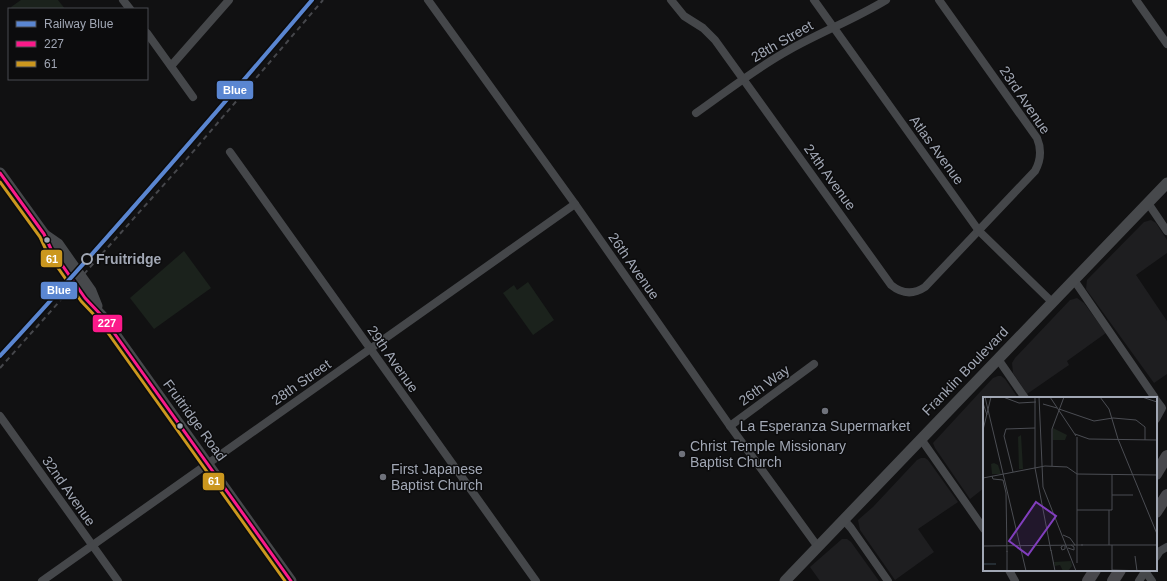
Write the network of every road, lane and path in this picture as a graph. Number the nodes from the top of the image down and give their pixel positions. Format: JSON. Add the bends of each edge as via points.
{"nodes":[{"id":1,"x":123,"y":0,"type":"edge"},
{"id":2,"x":229,"y":0,"type":"edge"},
{"id":3,"x":428,"y":0,"type":"edge"},
{"id":4,"x":671,"y":0,"type":"edge"},
{"id":5,"x":814,"y":0,"type":"edge"},
{"id":6,"x":886,"y":0,"type":"edge"},
{"id":7,"x":939,"y":0,"type":"edge"},
{"id":8,"x":1136,"y":0,"type":"edge"},
{"id":9,"x":129,"y":8,"type":"edge"},
{"id":10,"x":834,"y":28,"type":"junction"},
{"id":11,"x":148,"y":34,"type":"edge"},
{"id":12,"x":1167,"y":44,"type":"edge"},
{"id":13,"x":171,"y":66,"type":"junction"},
{"id":14,"x":744,"y":80,"type":"junction"},
{"id":15,"x":193,"y":98,"type":"dead end"},
{"id":16,"x":696,"y":113,"type":"dead end"},
{"id":17,"x":230,"y":152,"type":"dead end"},
{"id":18,"x":0,"y":173,"type":"edge"},
{"id":19,"x":1167,"y":183,"type":"edge"},
{"id":20,"x":1148,"y":203,"type":"junction"},
{"id":21,"x":575,"y":204,"type":"junction"},
{"id":22,"x":1167,"y":230,"type":"edge"},
{"id":23,"x":979,"y":231,"type":"junction"},
{"id":24,"x":1074,"y":280,"type":"junction"},
{"id":25,"x":1052,"y":302,"type":"junction"},
{"id":26,"x":370,"y":349,"type":"junction"},
{"id":27,"x":998,"y":359,"type":"junction"},
{"id":28,"x":814,"y":364,"type":"dead end"},
{"id":29,"x":1024,"y":397,"type":"edge"},
{"id":30,"x":1154,"y":397,"type":"edge"},
{"id":31,"x":1157,"y":402,"type":"edge"},
{"id":32,"x":0,"y":416,"type":"edge"},
{"id":33,"x":1157,"y":416,"type":"edge"},
{"id":34,"x":730,"y":426,"type":"junction"},
{"id":35,"x":921,"y":439,"type":"junction"},
{"id":36,"x":1167,"y":456,"type":"edge"},
{"id":37,"x":208,"y":464,"type":"junction"},
{"id":38,"x":1157,"y":472,"type":"edge"},
{"id":39,"x":1167,"y":495,"type":"edge"},
{"id":40,"x":1157,"y":510,"type":"edge"},
{"id":41,"x":844,"y":520,"type":"junction"},
{"id":42,"x":983,"y":528,"type":"edge"},
{"id":43,"x":92,"y":545,"type":"junction"},
{"id":44,"x":818,"y":547,"type":"junction"},
{"id":45,"x":1167,"y":547,"type":"edge"},
{"id":46,"x":1157,"y":556,"type":"edge"},
{"id":47,"x":1010,"y":571,"type":"edge"},
{"id":48,"x":1094,"y":571,"type":"edge"},
{"id":49,"x":1119,"y":571,"type":"edge"},
{"id":50,"x":1146,"y":571,"type":"edge"},
{"id":51,"x":42,"y":581,"type":"edge"},
{"id":52,"x":118,"y":581,"type":"edge"},
{"id":53,"x":291,"y":581,"type":"edge"},
{"id":54,"x":536,"y":581,"type":"edge"},
{"id":55,"x":785,"y":581,"type":"edge"},
{"id":56,"x":888,"y":581,"type":"edge"},
{"id":57,"x":1015,"y":581,"type":"edge"},
{"id":58,"x":1088,"y":581,"type":"edge"},
{"id":59,"x":1113,"y":581,"type":"edge"},
{"id":60,"x":1139,"y":581,"type":"edge"},
{"id":61,"x":1152,"y":581,"type":"edge"}],
"edges":[{"from":1,"to":9,"type":"street"},
{"from":2,"to":13,"type":"street"},
{"from":3,"to":21,"type":"street","name":"26th Avenue"},
{"from":4,"to":14,"type":"street","name":"24th Avenue","via":[[684,16],[710,34]]},
{"from":5,"to":10,"type":"street","name":"Atlas Avenue"},
{"from":6,"to":10,"type":"street","name":"28th Street"},
{"from":7,"to":23,"type":"street","name":"23rd Avenue","via":[[1037,138],[1041,150],[1035,171]]},
{"from":8,"to":12,"type":"street"},
{"from":10,"to":14,"type":"street","name":"28th Street","via":[[789,50]]},
{"from":10,"to":23,"type":"street","name":"Atlas Avenue"},
{"from":11,"to":13,"type":"street"},
{"from":13,"to":15,"type":"street"},
{"from":14,"to":16,"type":"street","name":"28th Street"},
{"from":14,"to":23,"type":"street","name":"24th Avenue","via":[[897,290],[914,292],[925,287]]},
{"from":17,"to":26,"type":"street","name":"29th Avenue"},
{"from":18,"to":37,"type":"main road","name":"Fruitridge Road","via":[[44,234],[51,249],[85,298],[102,316]]},
{"from":19,"to":20,"type":"main road","name":"Franklin Boulevard"},
{"from":20,"to":22,"type":"street"},
{"from":20,"to":24,"type":"main road","name":"Franklin Boulevard"},
{"from":21,"to":26,"type":"street","name":"28th Street"},
{"from":21,"to":34,"type":"street","name":"26th Avenue"},
{"from":23,"to":25,"type":"street","name":"Atlas Avenue"},
{"from":24,"to":25,"type":"main road","name":"Franklin Boulevard"},
{"from":24,"to":30,"type":"street"},
{"from":25,"to":27,"type":"main road","name":"Franklin Boulevard"},
{"from":26,"to":37,"type":"street","name":"28th Street"},
{"from":26,"to":54,"type":"street","name":"29th Avenue"},
{"from":27,"to":29,"type":"street"},
{"from":27,"to":35,"type":"main road","name":"Franklin Boulevard"},
{"from":28,"to":34,"type":"street","name":"26th Way"},
{"from":31,"to":33,"type":"street","via":[[1162,408]]},
{"from":32,"to":43,"type":"street","name":"32nd Avenue"},
{"from":34,"to":44,"type":"street","name":"26th Avenue"},
{"from":35,"to":41,"type":"main road","name":"Franklin Boulevard"},
{"from":35,"to":42,"type":"street"},
{"from":36,"to":38,"type":"highway"},
{"from":37,"to":43,"type":"street","name":"28th Street"},
{"from":37,"to":53,"type":"main road","name":"Fruitridge Road"},
{"from":39,"to":40,"type":"highway"},
{"from":41,"to":44,"type":"main road","name":"Franklin Boulevard"},
{"from":41,"to":56,"type":"street"},
{"from":43,"to":51,"type":"street","name":"28th Street"},
{"from":43,"to":52,"type":"street","name":"32nd Avenue"},
{"from":44,"to":55,"type":"main road","name":"Franklin Boulevard"},
{"from":45,"to":46,"type":"street"},
{"from":47,"to":57,"type":"street"},
{"from":48,"to":58,"type":"highway"},
{"from":49,"to":59,"type":"highway"},
{"from":50,"to":60,"type":"street"},
{"from":50,"to":61,"type":"street"}]}
